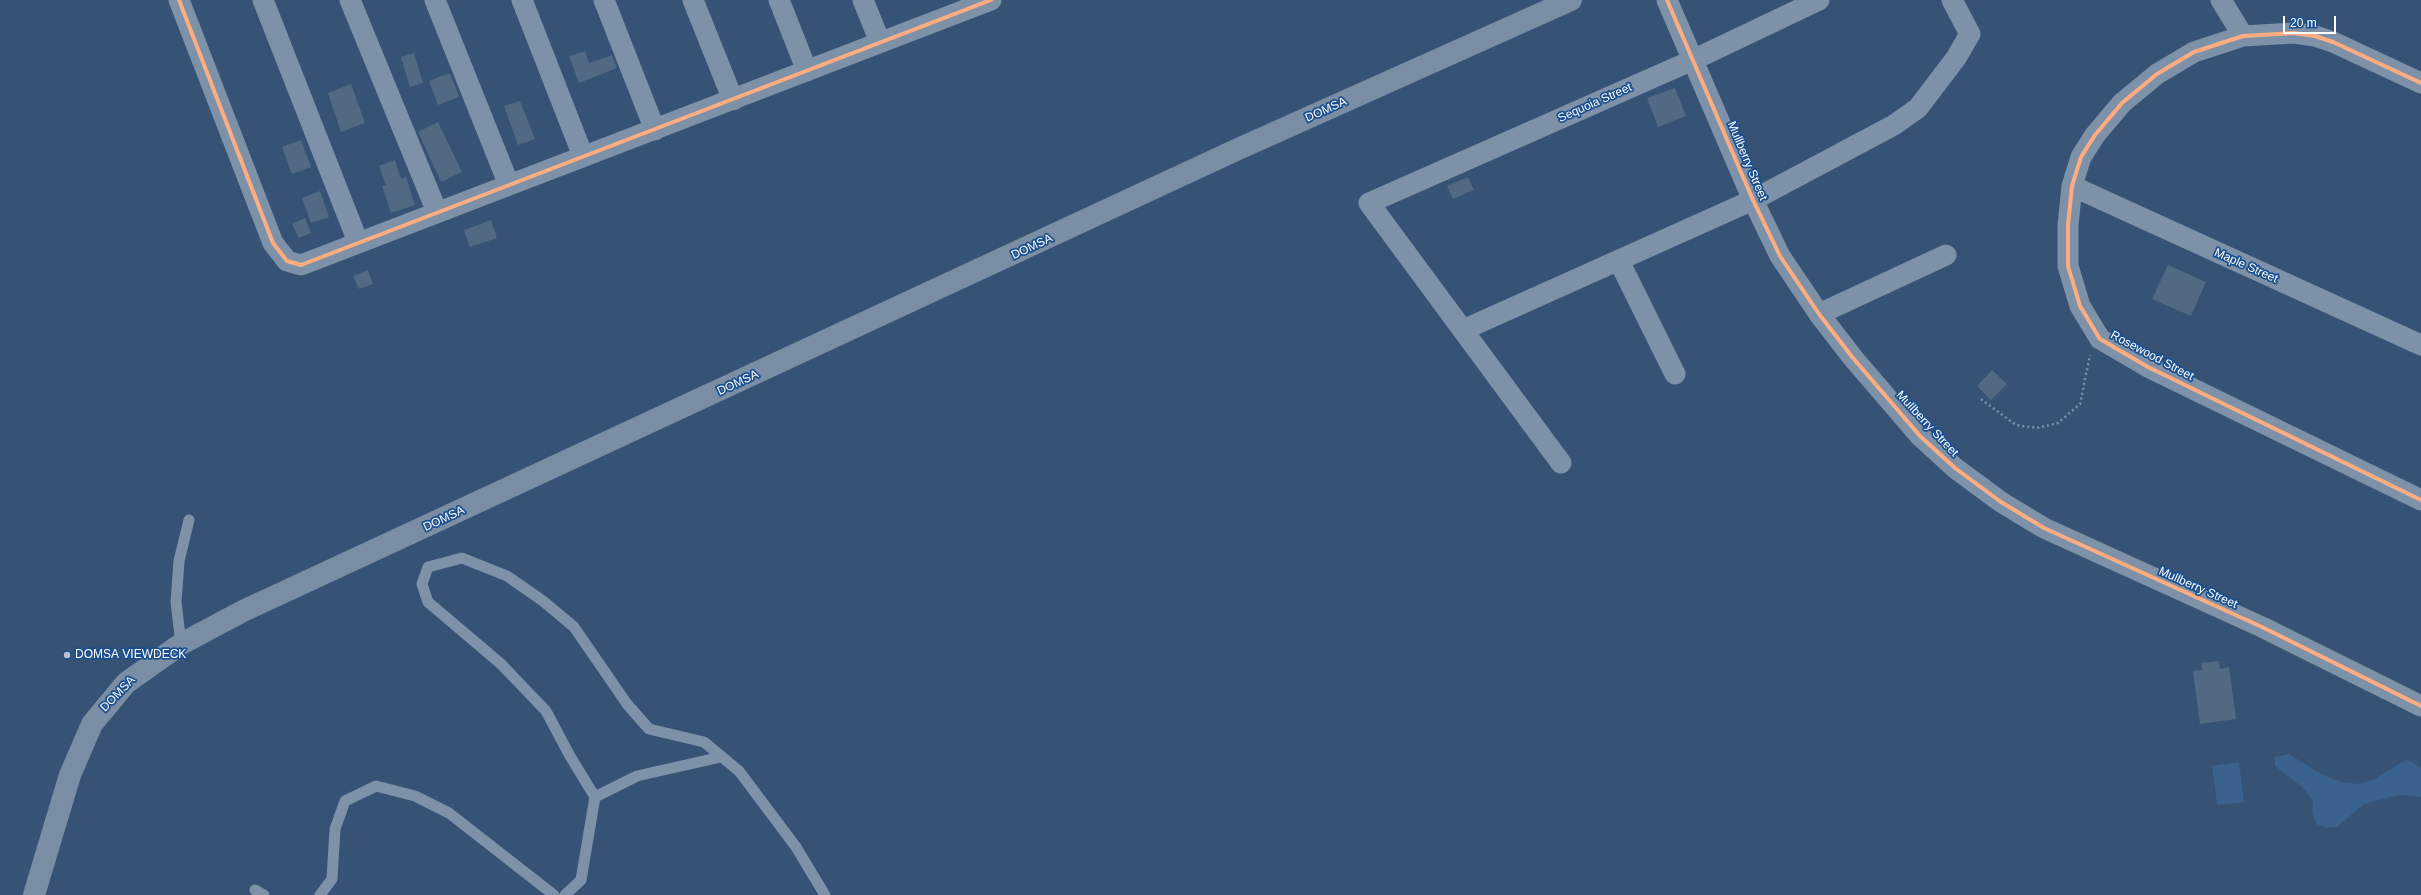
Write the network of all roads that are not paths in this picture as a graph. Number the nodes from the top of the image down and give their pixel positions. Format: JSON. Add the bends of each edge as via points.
{"nodes":[{"id":1,"x":179,"y":0,"type":"edge"},
{"id":2,"x":263,"y":0,"type":"edge"},
{"id":3,"x":350,"y":0,"type":"edge"},
{"id":4,"x":435,"y":0,"type":"edge"},
{"id":5,"x":522,"y":0,"type":"edge"},
{"id":6,"x":604,"y":0,"type":"edge"},
{"id":7,"x":693,"y":0,"type":"edge"},
{"id":8,"x":779,"y":0,"type":"edge"},
{"id":9,"x":863,"y":0,"type":"edge"},
{"id":10,"x":990,"y":0,"type":"edge"},
{"id":11,"x":1571,"y":0,"type":"edge"},
{"id":12,"x":1667,"y":0,"type":"edge"},
{"id":13,"x":1819,"y":0,"type":"edge"},
{"id":14,"x":1952,"y":0,"type":"edge"},
{"id":15,"x":2221,"y":0,"type":"edge"},
{"id":16,"x":2243,"y":36,"type":"junction"},
{"id":17,"x":880,"y":42,"type":"junction"},
{"id":18,"x":1693,"y":60,"type":"junction"},
{"id":19,"x":807,"y":71,"type":"junction"},
{"id":20,"x":2421,"y":83,"type":"edge"},
{"id":21,"x":733,"y":100,"type":"junction"},
{"id":22,"x":655,"y":130,"type":"junction"},
{"id":23,"x":584,"y":156,"type":"junction"},
{"id":24,"x":509,"y":185,"type":"junction"},
{"id":25,"x":2072,"y":186,"type":"junction"},
{"id":26,"x":1753,"y":200,"type":"junction"},
{"id":27,"x":437,"y":212,"type":"junction"},
{"id":28,"x":358,"y":242,"type":"junction"},
{"id":29,"x":1946,"y":255,"type":"dead end"},
{"id":30,"x":1619,"y":261,"type":"junction"},
{"id":31,"x":1819,"y":314,"type":"junction"},
{"id":32,"x":1463,"y":330,"type":"junction"},
{"id":33,"x":2421,"y":344,"type":"edge"},
{"id":34,"x":1675,"y":374,"type":"dead end"},
{"id":35,"x":1561,"y":463,"type":"dead end"},
{"id":36,"x":2421,"y":500,"type":"edge"},
{"id":37,"x":189,"y":520,"type":"dead end"},
{"id":38,"x":181,"y":644,"type":"junction"},
{"id":39,"x":2421,"y":706,"type":"edge"},
{"id":40,"x":721,"y":757,"type":"junction"},
{"id":41,"x":596,"y":797,"type":"junction"},
{"id":42,"x":34,"y":895,"type":"edge"},
{"id":43,"x":320,"y":895,"type":"edge"},
{"id":44,"x":554,"y":895,"type":"edge"},
{"id":45,"x":565,"y":895,"type":"edge"},
{"id":46,"x":824,"y":895,"type":"edge"}],
"edges":[{"from":1,"to":28,"type":"street","via":[[273,243],[286,261],[301,265]]},
{"from":2,"to":28,"type":"street"},
{"from":3,"to":27,"type":"street"},
{"from":4,"to":24,"type":"street"},
{"from":5,"to":23,"type":"street"},
{"from":6,"to":22,"type":"street"},
{"from":7,"to":21,"type":"street"},
{"from":8,"to":19,"type":"street"},
{"from":9,"to":17,"type":"street"},
{"from":10,"to":17,"type":"street"},
{"from":11,"to":38,"type":"main road","name":"DOMSA","via":[[1229,154],[243,611]]},
{"from":12,"to":18,"type":"street","name":"Mullberry Street"},
{"from":13,"to":18,"type":"street","name":"Sequoia Street"},
{"from":14,"to":26,"type":"street","via":[[1970,34],[1956,58],[1918,108],[1894,125]]},
{"from":15,"to":16,"type":"street"},
{"from":16,"to":20,"type":"street","name":"Rosewood Street","via":[[2294,33],[2315,36]]},
{"from":16,"to":25,"type":"street","name":"Rosewood Street","via":[[2194,52],[2157,74],[2122,103],[2095,135],[2081,157]]},
{"from":17,"to":19,"type":"street"},
{"from":18,"to":26,"type":"street","name":"Mullberry Street"},
{"from":18,"to":32,"type":"street","name":"Sequoia Street","via":[[1369,203]]},
{"from":19,"to":21,"type":"street"},
{"from":21,"to":22,"type":"street"},
{"from":22,"to":23,"type":"street"},
{"from":23,"to":24,"type":"street"},
{"from":24,"to":27,"type":"street"},
{"from":25,"to":33,"type":"street","name":"Maple Street"},
{"from":25,"to":36,"type":"street","name":"Rosewood Street","via":[[2068,225],[2068,266],[2080,306],[2100,339],[2148,367]]},
{"from":26,"to":30,"type":"street"},
{"from":26,"to":31,"type":"street","name":"Mullberry Street","via":[[1780,256]]},
{"from":27,"to":28,"type":"street"},
{"from":29,"to":31,"type":"street"},
{"from":30,"to":32,"type":"street"},
{"from":30,"to":34,"type":"street"},
{"from":31,"to":39,"type":"street","name":"Mullberry Street","via":[[1920,436],[1955,468],[2001,502],[2044,528],[2262,627]]},
{"from":32,"to":35,"type":"street"},
{"from":37,"to":38,"type":"lane","via":[[179,561],[176,602]]},
{"from":38,"to":42,"type":"main road","name":"DOMSA","via":[[126,683],[92,724],[70,775]]},
{"from":40,"to":41,"type":"lane","via":[[637,776]]},
{"from":40,"to":41,"type":"lane","via":[[704,742],[649,729],[627,704],[574,627],[543,601],[506,576],[462,558],[428,567],[422,584],[428,602],[501,664],[546,710],[570,756]]},
{"from":40,"to":46,"type":"lane","via":[[739,771],[758,794],[796,848]]},
{"from":41,"to":45,"type":"lane","via":[[581,880]]},
{"from":43,"to":44,"type":"lane","via":[[332,879],[335,829],[345,800],[376,786],[416,796],[449,813]]}]}
